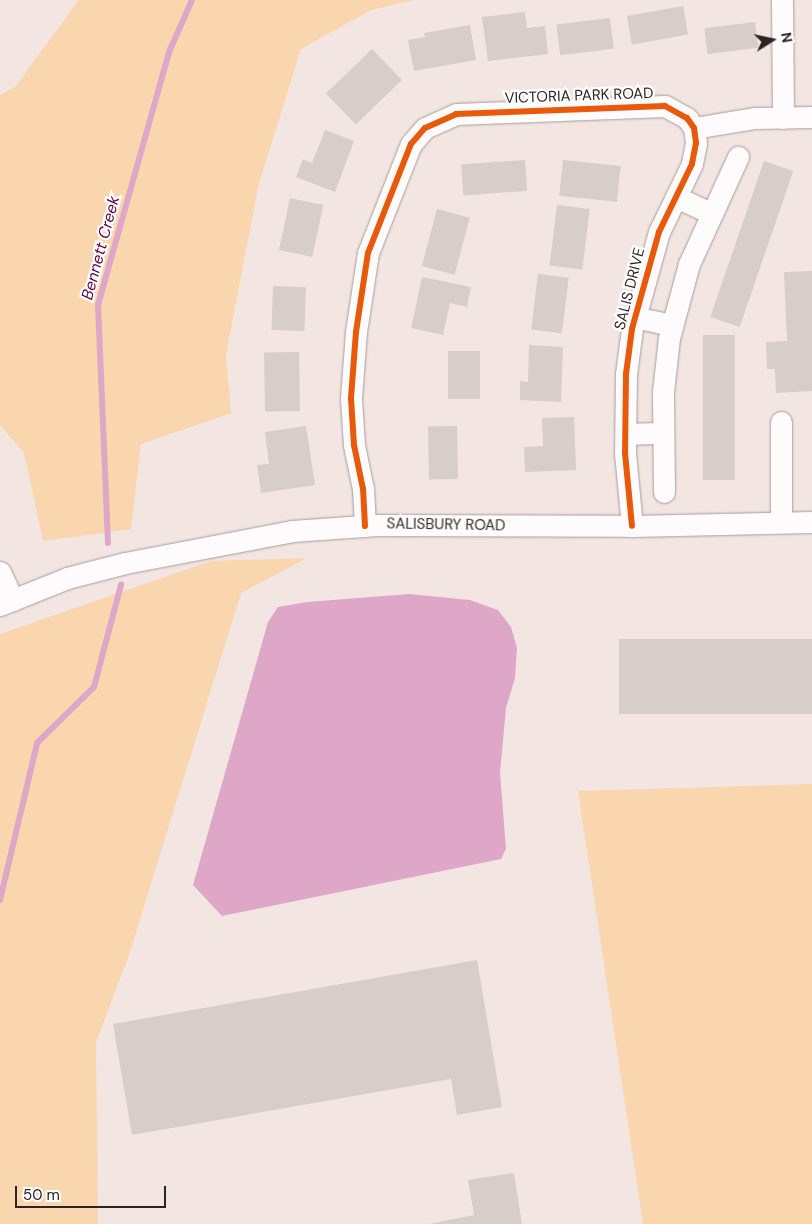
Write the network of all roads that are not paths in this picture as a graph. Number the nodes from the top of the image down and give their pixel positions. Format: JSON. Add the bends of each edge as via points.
{"nodes":[{"id":1,"x":782,"y":0,"type":"edge"},
{"id":2,"x":812,"y":117,"type":"edge"},
{"id":3,"x":783,"y":118,"type":"junction"},
{"id":4,"x":694,"y":128,"type":"junction"},
{"id":5,"x":738,"y":157,"type":"dead end"},
{"id":6,"x":676,"y":197,"type":"junction"},
{"id":7,"x":711,"y":213,"type":"junction"},
{"id":8,"x":634,"y":317,"type":"junction"},
{"id":9,"x":672,"y":325,"type":"junction"},
{"id":10,"x":781,"y":422,"type":"dead end"},
{"id":11,"x":663,"y":433,"type":"junction"},
{"id":12,"x":626,"y":434,"type":"junction"},
{"id":13,"x":664,"y":492,"type":"dead end"},
{"id":14,"x":781,"y":522,"type":"junction"},
{"id":15,"x":812,"y":522,"type":"edge"},
{"id":16,"x":365,"y":526,"type":"junction"},
{"id":17,"x":632,"y":526,"type":"junction"},
{"id":18,"x":0,"y":572,"type":"edge"},
{"id":19,"x":6,"y":602,"type":"edge"}],
"edges":[{"from":1,"to":3,"type":"street"},
{"from":2,"to":3,"type":"street"},
{"from":3,"to":4,"type":"street","via":[[756,118]]},
{"from":4,"to":6,"type":"street","name":"SALIS DRIVE","via":[[696,143],[692,164]]},
{"from":4,"to":16,"type":"street","name":"VICTORIA PARK ROAD","via":[[677,110],[664,106],[456,114],[425,128],[411,144],[368,253],[356,332],[351,398]]},
{"from":5,"to":7,"type":"street"},
{"from":6,"to":7,"type":"street"},
{"from":6,"to":8,"type":"street","name":"SALIS DRIVE","via":[[659,232]]},
{"from":7,"to":9,"type":"street","via":[[689,264]]},
{"from":8,"to":9,"type":"street"},
{"from":8,"to":12,"type":"street","name":"SALIS DRIVE","via":[[626,374]]},
{"from":9,"to":11,"type":"street","via":[[663,392]]},
{"from":10,"to":14,"type":"street"},
{"from":11,"to":12,"type":"street"},
{"from":11,"to":13,"type":"street"},
{"from":12,"to":17,"type":"street","name":"SALIS DRIVE"},
{"from":14,"to":15,"type":"street","name":"SALISBURY ROAD"},
{"from":14,"to":17,"type":"street","name":"SALISBURY ROAD"},
{"from":16,"to":17,"type":"street","name":"SALISBURY ROAD"},
{"from":16,"to":19,"type":"street","name":"SALISBURY ROAD","via":[[292,531],[207,545],[67,578]]},
{"from":18,"to":19,"type":"street"}]}
